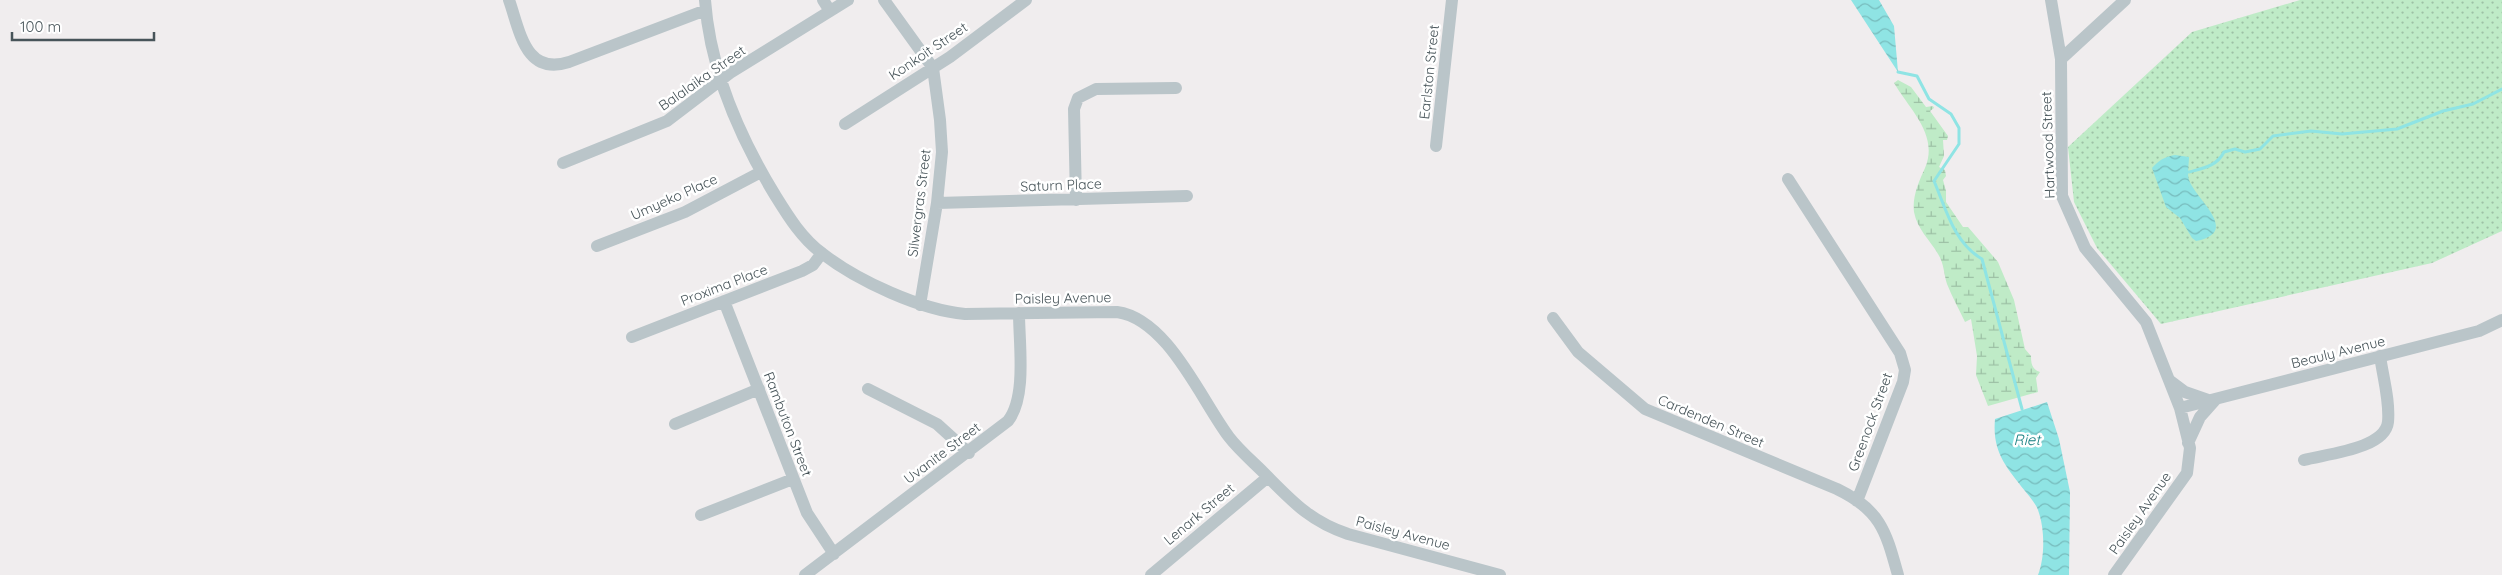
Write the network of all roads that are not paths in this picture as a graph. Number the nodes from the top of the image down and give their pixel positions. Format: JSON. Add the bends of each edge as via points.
{"nodes":[{"id":1,"x":510,"y":0,"type":"edge"},
{"id":2,"x":848,"y":0,"type":"edge"},
{"id":3,"x":884,"y":0,"type":"edge"},
{"id":4,"x":1026,"y":0,"type":"edge"},
{"id":5,"x":1452,"y":0,"type":"edge"},
{"id":6,"x":2051,"y":0,"type":"edge"},
{"id":7,"x":2125,"y":0,"type":"edge"},
{"id":8,"x":705,"y":5,"type":"edge"},
{"id":9,"x":827,"y":5,"type":"edge"},
{"id":10,"x":2061,"y":59,"type":"junction"},
{"id":11,"x":933,"y":68,"type":"junction"},
{"id":12,"x":722,"y":81,"type":"junction"},
{"id":13,"x":1176,"y":88,"type":"dead end"},
{"id":14,"x":845,"y":124,"type":"dead end"},
{"id":15,"x":1436,"y":146,"type":"dead end"},
{"id":16,"x":563,"y":163,"type":"dead end"},
{"id":17,"x":761,"y":172,"type":"junction"},
{"id":18,"x":1788,"y":179,"type":"dead end"},
{"id":19,"x":1187,"y":196,"type":"dead end"},
{"id":20,"x":1076,"y":200,"type":"junction"},
{"id":21,"x":937,"y":203,"type":"junction"},
{"id":22,"x":598,"y":246,"type":"dead end"},
{"id":23,"x":822,"y":254,"type":"junction"},
{"id":24,"x":724,"y":301,"type":"junction"},
{"id":25,"x":920,"y":304,"type":"junction"},
{"id":26,"x":1018,"y":314,"type":"junction"},
{"id":27,"x":1553,"y":318,"type":"dead end"},
{"id":28,"x":2502,"y":320,"type":"edge"},
{"id":29,"x":632,"y":338,"type":"dead end"},
{"id":30,"x":2380,"y":356,"type":"junction"},
{"id":31,"x":2169,"y":380,"type":"junction"},
{"id":32,"x":759,"y":389,"type":"junction"},
{"id":33,"x":868,"y":389,"type":"dead end"},
{"id":34,"x":2213,"y":400,"type":"junction"},
{"id":35,"x":2180,"y":408,"type":"junction"},
{"id":36,"x":674,"y":424,"type":"dead end"},
{"id":37,"x":2188,"y":443,"type":"junction"},
{"id":38,"x":969,"y":452,"type":"junction"},
{"id":39,"x":2304,"y":460,"type":"dead end"},
{"id":40,"x":1268,"y":477,"type":"junction"},
{"id":41,"x":793,"y":479,"type":"junction"},
{"id":42,"x":1856,"y":501,"type":"junction"},
{"id":43,"x":701,"y":515,"type":"dead end"},
{"id":44,"x":834,"y":554,"type":"junction"},
{"id":45,"x":805,"y":575,"type":"edge"},
{"id":46,"x":1151,"y":575,"type":"edge"},
{"id":47,"x":1500,"y":575,"type":"edge"},
{"id":48,"x":1898,"y":575,"type":"edge"},
{"id":49,"x":2114,"y":575,"type":"edge"}],
"edges":[{"from":1,"to":8,"type":"street","via":[[528,51],[538,61],[554,66]]},
{"from":2,"to":9,"type":"street","name":"Balalaika Street"},
{"from":3,"to":11,"type":"street","name":"Silwergras Street"},
{"from":4,"to":11,"type":"street","name":"Konkoit Street"},
{"from":5,"to":15,"type":"street","name":"Earlston Street"},
{"from":6,"to":10,"type":"street","name":"Hartwood Street"},
{"from":7,"to":10,"type":"street"},
{"from":8,"to":12,"type":"street","name":"Paisley Avenue"},
{"from":9,"to":12,"type":"street","name":"Balalaika Street"},
{"from":10,"to":31,"type":"street","name":"Hartwood Street","via":[[2062,196],[2085,248],[2146,322]]},
{"from":11,"to":14,"type":"street","name":"Konkoit Street"},
{"from":11,"to":21,"type":"street","name":"Silwergras Street","via":[[942,152]]},
{"from":12,"to":16,"type":"street","name":"Balalaika Street","via":[[667,121]]},
{"from":12,"to":17,"type":"street","name":"Paisley Avenue","via":[[736,121]]},
{"from":13,"to":20,"type":"street","via":[[1096,89],[1078,98],[1074,109]]},
{"from":17,"to":22,"type":"street","name":"Umyeko Place","via":[[685,212]]},
{"from":17,"to":23,"type":"street","name":"Paisley Avenue","via":[[790,218]]},
{"from":18,"to":42,"type":"street","name":"Greenock Street","via":[[1904,364],[1903,382]]},
{"from":19,"to":20,"type":"street","name":"Saturn Place"},
{"from":20,"to":21,"type":"street","name":"Saturn Place"},
{"from":21,"to":25,"type":"street","name":"Silwergras Street"},
{"from":23,"to":24,"type":"street","name":"Proxima Place","via":[[809,268]]},
{"from":23,"to":25,"type":"street","name":"Paisley Avenue"},
{"from":24,"to":29,"type":"street","name":"Proxima Place"},
{"from":24,"to":32,"type":"street","name":"Rambuton Street"},
{"from":25,"to":26,"type":"street","name":"Paisley Avenue","via":[[958,314]]},
{"from":26,"to":38,"type":"street","name":"Uvanite Street","via":[[1017,407],[1008,421]]},
{"from":26,"to":40,"type":"street","name":"Paisley Avenue","via":[[1117,312],[1144,322],[1184,366],[1228,436]]},
{"from":27,"to":42,"type":"street","name":"Cardenden Street","via":[[1578,352],[1644,409],[1837,488]]},
{"from":28,"to":30,"type":"street","name":"Beauly Avenue","via":[[2480,331]]},
{"from":30,"to":34,"type":"street","name":"Beauly Avenue"},
{"from":30,"to":39,"type":"street","via":[[2388,411],[2383,435],[2368,444]]},
{"from":31,"to":34,"type":"street","via":[[2185,392]]},
{"from":31,"to":35,"type":"street","name":"Hartwood Street"},
{"from":32,"to":36,"type":"street"},
{"from":32,"to":41,"type":"street","name":"Rambuton Street"},
{"from":33,"to":38,"type":"street","via":[[937,424]]},
{"from":34,"to":35,"type":"street","name":"Beauly Avenue"},
{"from":34,"to":37,"type":"street"},
{"from":35,"to":37,"type":"street","name":"Paisley Avenue"},
{"from":37,"to":49,"type":"street","name":"Paisley Avenue","via":[[2190,458],[2187,472]]},
{"from":38,"to":44,"type":"street","name":"Uvanite Street"},
{"from":40,"to":46,"type":"street","name":"Lenark Street"},
{"from":40,"to":47,"type":"street","name":"Paisley Avenue","via":[[1302,511],[1327,526]]},
{"from":41,"to":43,"type":"street"},
{"from":41,"to":44,"type":"street","name":"Rambuton Street","via":[[811,521]]},
{"from":42,"to":48,"type":"street","via":[[1885,530]]},
{"from":44,"to":45,"type":"street","name":"Uvanite Street"}]}
